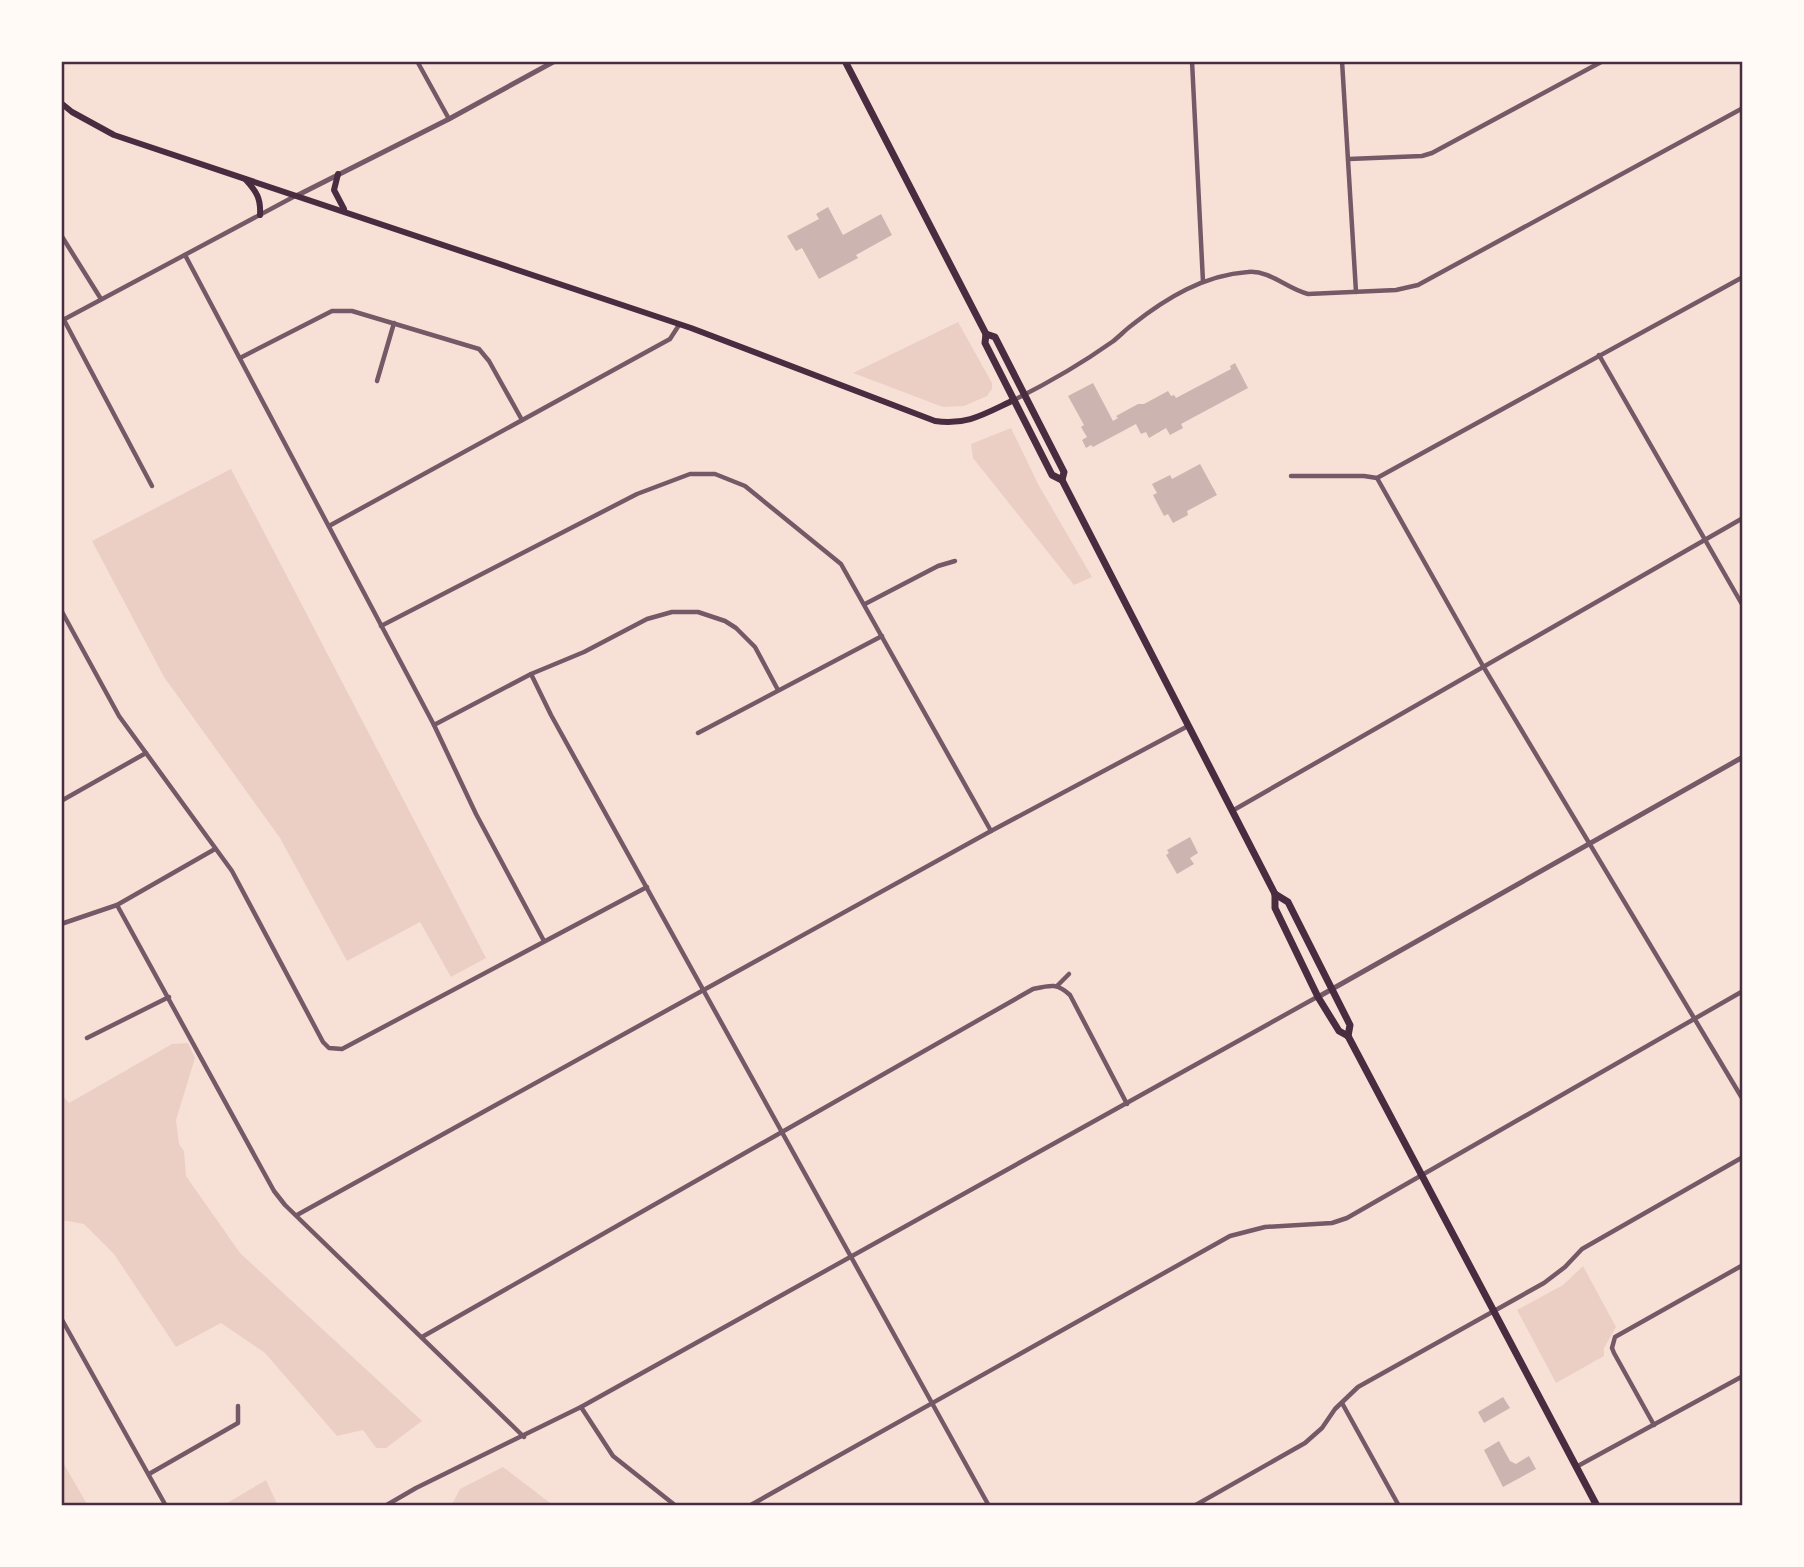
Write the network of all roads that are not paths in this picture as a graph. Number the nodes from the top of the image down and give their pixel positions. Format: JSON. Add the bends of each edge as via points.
{"nodes":[{"id":1,"x":417,"y":61,"type":"edge"},
{"id":2,"x":555,"y":61,"type":"edge"},
{"id":3,"x":845,"y":61,"type":"edge"},
{"id":4,"x":1192,"y":61,"type":"edge"},
{"id":5,"x":1342,"y":61,"type":"edge"},
{"id":6,"x":1603,"y":61,"type":"edge"},
{"id":7,"x":61,"y":103,"type":"edge"},
{"id":8,"x":1743,"y":108,"type":"edge"},
{"id":9,"x":449,"y":119,"type":"junction"},
{"id":10,"x":1349,"y":159,"type":"junction"},
{"id":11,"x":338,"y":174,"type":"junction"},
{"id":12,"x":244,"y":179,"type":"junction"},
{"id":13,"x":298,"y":195,"type":"junction"},
{"id":14,"x":346,"y":211,"type":"junction"},
{"id":15,"x":260,"y":215,"type":"junction"},
{"id":16,"x":61,"y":235,"type":"edge"},
{"id":17,"x":185,"y":255,"type":"junction"},
{"id":18,"x":1743,"y":277,"type":"edge"},
{"id":19,"x":1203,"y":282,"type":"junction"},
{"id":20,"x":1356,"y":292,"type":"junction"},
{"id":21,"x":101,"y":299,"type":"junction"},
{"id":22,"x":62,"y":320,"type":"edge"},
{"id":23,"x":394,"y":323,"type":"junction"},
{"id":24,"x":679,"y":325,"type":"junction"},
{"id":25,"x":986,"y":334,"type":"junction"},
{"id":26,"x":1599,"y":355,"type":"junction"},
{"id":27,"x":240,"y":358,"type":"junction"},
{"id":28,"x":377,"y":381,"type":"dead end"},
{"id":29,"x":1026,"y":394,"type":"junction"},
{"id":30,"x":1014,"y":400,"type":"junction"},
{"id":31,"x":522,"y":420,"type":"junction"},
{"id":32,"x":1291,"y":477,"type":"dead end"},
{"id":33,"x":1377,"y":478,"type":"junction"},
{"id":34,"x":1062,"y":480,"type":"junction"},
{"id":35,"x":152,"y":486,"type":"dead end"},
{"id":36,"x":1743,"y":518,"type":"edge"},
{"id":37,"x":329,"y":526,"type":"junction"},
{"id":38,"x":1704,"y":540,"type":"junction"},
{"id":39,"x":956,"y":561,"type":"dead end"},
{"id":40,"x":865,"y":604,"type":"junction"},
{"id":41,"x":1743,"y":606,"type":"edge"},
{"id":42,"x":61,"y":610,"type":"edge"},
{"id":43,"x":68,"y":622,"type":"junction"},
{"id":44,"x":61,"y":626,"type":"edge"},
{"id":45,"x":381,"y":626,"type":"junction"},
{"id":46,"x":882,"y":636,"type":"junction"},
{"id":47,"x":1483,"y":666,"type":"junction"},
{"id":48,"x":531,"y":674,"type":"junction"},
{"id":49,"x":778,"y":690,"type":"junction"},
{"id":50,"x":434,"y":725,"type":"junction"},
{"id":51,"x":1188,"y":726,"type":"junction"},
{"id":52,"x":698,"y":733,"type":"dead end"},
{"id":53,"x":146,"y":753,"type":"junction"},
{"id":54,"x":1743,"y":757,"type":"edge"},
{"id":55,"x":61,"y":801,"type":"edge"},
{"id":56,"x":1232,"y":811,"type":"junction"},
{"id":57,"x":991,"y":831,"type":"junction"},
{"id":58,"x":1590,"y":843,"type":"junction"},
{"id":59,"x":215,"y":849,"type":"junction"},
{"id":60,"x":647,"y":887,"type":"junction"},
{"id":61,"x":1275,"y":894,"type":"junction"},
{"id":62,"x":117,"y":905,"type":"junction"},
{"id":63,"x":61,"y":924,"type":"edge"},
{"id":64,"x":544,"y":942,"type":"junction"},
{"id":65,"x":1069,"y":974,"type":"dead end"},
{"id":66,"x":1057,"y":986,"type":"junction"},
{"id":67,"x":1333,"y":988,"type":"junction"},
{"id":68,"x":704,"y":990,"type":"junction"},
{"id":69,"x":1743,"y":991,"type":"edge"},
{"id":70,"x":1318,"y":996,"type":"junction"},
{"id":71,"x":169,"y":997,"type":"junction"},
{"id":72,"x":1695,"y":1018,"type":"junction"},
{"id":73,"x":1348,"y":1036,"type":"junction"},
{"id":74,"x":87,"y":1038,"type":"dead end"},
{"id":75,"x":1742,"y":1098,"type":"edge"},
{"id":76,"x":1127,"y":1104,"type":"junction"},
{"id":77,"x":781,"y":1132,"type":"junction"},
{"id":78,"x":1743,"y":1157,"type":"edge"},
{"id":79,"x":1421,"y":1174,"type":"junction"},
{"id":80,"x":297,"y":1215,"type":"junction"},
{"id":81,"x":852,"y":1257,"type":"junction"},
{"id":82,"x":1743,"y":1265,"type":"edge"},
{"id":83,"x":1494,"y":1310,"type":"junction"},
{"id":84,"x":61,"y":1318,"type":"edge"},
{"id":85,"x":422,"y":1337,"type":"junction"},
{"id":86,"x":1743,"y":1376,"type":"edge"},
{"id":87,"x":1342,"y":1403,"type":"junction"},
{"id":88,"x":932,"y":1404,"type":"junction"},
{"id":89,"x":238,"y":1406,"type":"dead end"},
{"id":90,"x":582,"y":1407,"type":"junction"},
{"id":91,"x":1654,"y":1425,"type":"junction"},
{"id":92,"x":524,"y":1437,"type":"junction"},
{"id":93,"x":1576,"y":1467,"type":"junction"},
{"id":94,"x":149,"y":1474,"type":"junction"},
{"id":95,"x":166,"y":1506,"type":"edge"},
{"id":96,"x":384,"y":1506,"type":"edge"},
{"id":97,"x":676,"y":1506,"type":"edge"},
{"id":98,"x":749,"y":1506,"type":"edge"},
{"id":99,"x":989,"y":1506,"type":"edge"},
{"id":100,"x":1194,"y":1506,"type":"edge"},
{"id":101,"x":1399,"y":1506,"type":"edge"},
{"id":102,"x":1597,"y":1506,"type":"edge"}],
"edges":[{"from":1,"to":9,"type":"street"},
{"from":2,"to":9,"type":"street"},
{"from":3,"to":25,"type":"main road"},
{"from":4,"to":19,"type":"street"},
{"from":5,"to":10,"type":"street"},
{"from":6,"to":10,"type":"street","via":[[1432,153]]},
{"from":7,"to":12,"type":"main road","via":[[114,135]]},
{"from":8,"to":20,"type":"street","via":[[1418,285]]},
{"from":9,"to":11,"type":"street"},
{"from":10,"to":20,"type":"street"},
{"from":11,"to":13,"type":"street"},
{"from":11,"to":14,"type":"main road","via":[[334,190]]},
{"from":12,"to":13,"type":"main road"},
{"from":12,"to":15,"type":"main road","via":[[261,201]]},
{"from":13,"to":14,"type":"main road"},
{"from":13,"to":15,"type":"street"},
{"from":14,"to":24,"type":"main road"},
{"from":15,"to":17,"type":"street"},
{"from":16,"to":21,"type":"street"},
{"from":17,"to":21,"type":"street"},
{"from":17,"to":27,"type":"street"},
{"from":18,"to":26,"type":"street"},
{"from":19,"to":20,"type":"street","via":[[1250,271],[1308,294]]},
{"from":19,"to":29,"type":"street","via":[[1158,305],[1097,353]]},
{"from":21,"to":22,"type":"street"},
{"from":22,"to":35,"type":"street"},
{"from":23,"to":27,"type":"street","via":[[352,311],[332,311]]},
{"from":23,"to":28,"type":"street"},
{"from":23,"to":31,"type":"street","via":[[483,352]]},
{"from":24,"to":30,"type":"main road","via":[[935,421],[967,421]]},
{"from":24,"to":31,"type":"street","via":[[670,339]]},
{"from":25,"to":29,"type":"main road","via":[[995,337]]},
{"from":25,"to":30,"type":"main road","via":[[985,343]]},
{"from":26,"to":33,"type":"street"},
{"from":26,"to":38,"type":"street"},
{"from":27,"to":37,"type":"street"},
{"from":29,"to":30,"type":"street"},
{"from":29,"to":34,"type":"main road","via":[[1064,472]]},
{"from":30,"to":34,"type":"main road","via":[[1052,475]]},
{"from":31,"to":37,"type":"street"},
{"from":32,"to":33,"type":"street"},
{"from":33,"to":47,"type":"street"},
{"from":34,"to":51,"type":"main road"},
{"from":36,"to":38,"type":"street"},
{"from":37,"to":45,"type":"street"},
{"from":38,"to":41,"type":"street"},
{"from":38,"to":47,"type":"street"},
{"from":39,"to":40,"type":"street"},
{"from":40,"to":45,"type":"street","via":[[841,564],[745,486],[715,474],[690,474],[637,494]]},
{"from":40,"to":46,"type":"street"},
{"from":42,"to":43,"type":"street"},
{"from":43,"to":44,"type":"street"},
{"from":43,"to":53,"type":"street","via":[[119,716]]},
{"from":45,"to":50,"type":"street"},
{"from":46,"to":49,"type":"street"},
{"from":46,"to":57,"type":"street"},
{"from":47,"to":56,"type":"street"},
{"from":47,"to":58,"type":"street"},
{"from":48,"to":49,"type":"street","via":[[659,614],[698,612],[725,621],[746,637]]},
{"from":48,"to":50,"type":"street"},
{"from":48,"to":60,"type":"street"},
{"from":49,"to":52,"type":"street"},
{"from":50,"to":64,"type":"street"},
{"from":51,"to":56,"type":"main road"},
{"from":51,"to":57,"type":"street"},
{"from":53,"to":55,"type":"street"},
{"from":53,"to":59,"type":"street"},
{"from":54,"to":58,"type":"street"},
{"from":56,"to":61,"type":"main road"},
{"from":57,"to":68,"type":"street"},
{"from":58,"to":67,"type":"street"},
{"from":58,"to":72,"type":"street"},
{"from":59,"to":62,"type":"street"},
{"from":59,"to":64,"type":"street","via":[[232,871],[329,1048],[338,1050]]},
{"from":60,"to":64,"type":"street"},
{"from":60,"to":68,"type":"street"},
{"from":61,"to":67,"type":"main road","via":[[1288,902]]},
{"from":61,"to":70,"type":"main road","via":[[1275,908]]},
{"from":62,"to":63,"type":"street"},
{"from":62,"to":71,"type":"street"},
{"from":65,"to":66,"type":"street"},
{"from":66,"to":76,"type":"street","via":[[1070,995]]},
{"from":66,"to":77,"type":"street","via":[[1019,996]]},
{"from":67,"to":70,"type":"street"},
{"from":67,"to":73,"type":"main road","via":[[1350,1025]]},
{"from":68,"to":77,"type":"street"},
{"from":68,"to":80,"type":"street"},
{"from":69,"to":72,"type":"street"},
{"from":70,"to":73,"type":"main road","via":[[1339,1031]]},
{"from":70,"to":76,"type":"street"},
{"from":71,"to":74,"type":"street"},
{"from":71,"to":80,"type":"street","via":[[267,1180]]},
{"from":72,"to":75,"type":"street"},
{"from":72,"to":79,"type":"street"},
{"from":73,"to":79,"type":"main road"},
{"from":76,"to":81,"type":"street"},
{"from":77,"to":81,"type":"street"},
{"from":77,"to":85,"type":"street"},
{"from":78,"to":83,"type":"street","via":[[1582,1249],[1544,1283]]},
{"from":79,"to":83,"type":"main road"},
{"from":79,"to":88,"type":"street","via":[[1332,1223],[1265,1227],[1230,1236]]},
{"from":80,"to":85,"type":"street"},
{"from":81,"to":88,"type":"street"},
{"from":81,"to":90,"type":"street"},
{"from":82,"to":91,"type":"street","via":[[1615,1337],[1614,1353]]},
{"from":83,"to":87,"type":"street","via":[[1359,1387]]},
{"from":83,"to":93,"type":"main road"},
{"from":84,"to":94,"type":"street"},
{"from":85,"to":92,"type":"street"},
{"from":86,"to":91,"type":"street"},
{"from":87,"to":100,"type":"street","via":[[1305,1443]]},
{"from":87,"to":101,"type":"street"},
{"from":88,"to":98,"type":"street"},
{"from":88,"to":99,"type":"street"},
{"from":89,"to":94,"type":"street","via":[[238,1423]]},
{"from":90,"to":92,"type":"street"},
{"from":90,"to":97,"type":"street","via":[[613,1456]]},
{"from":91,"to":93,"type":"street"},
{"from":92,"to":96,"type":"street"},
{"from":93,"to":102,"type":"main road"},
{"from":94,"to":95,"type":"street"}]}
